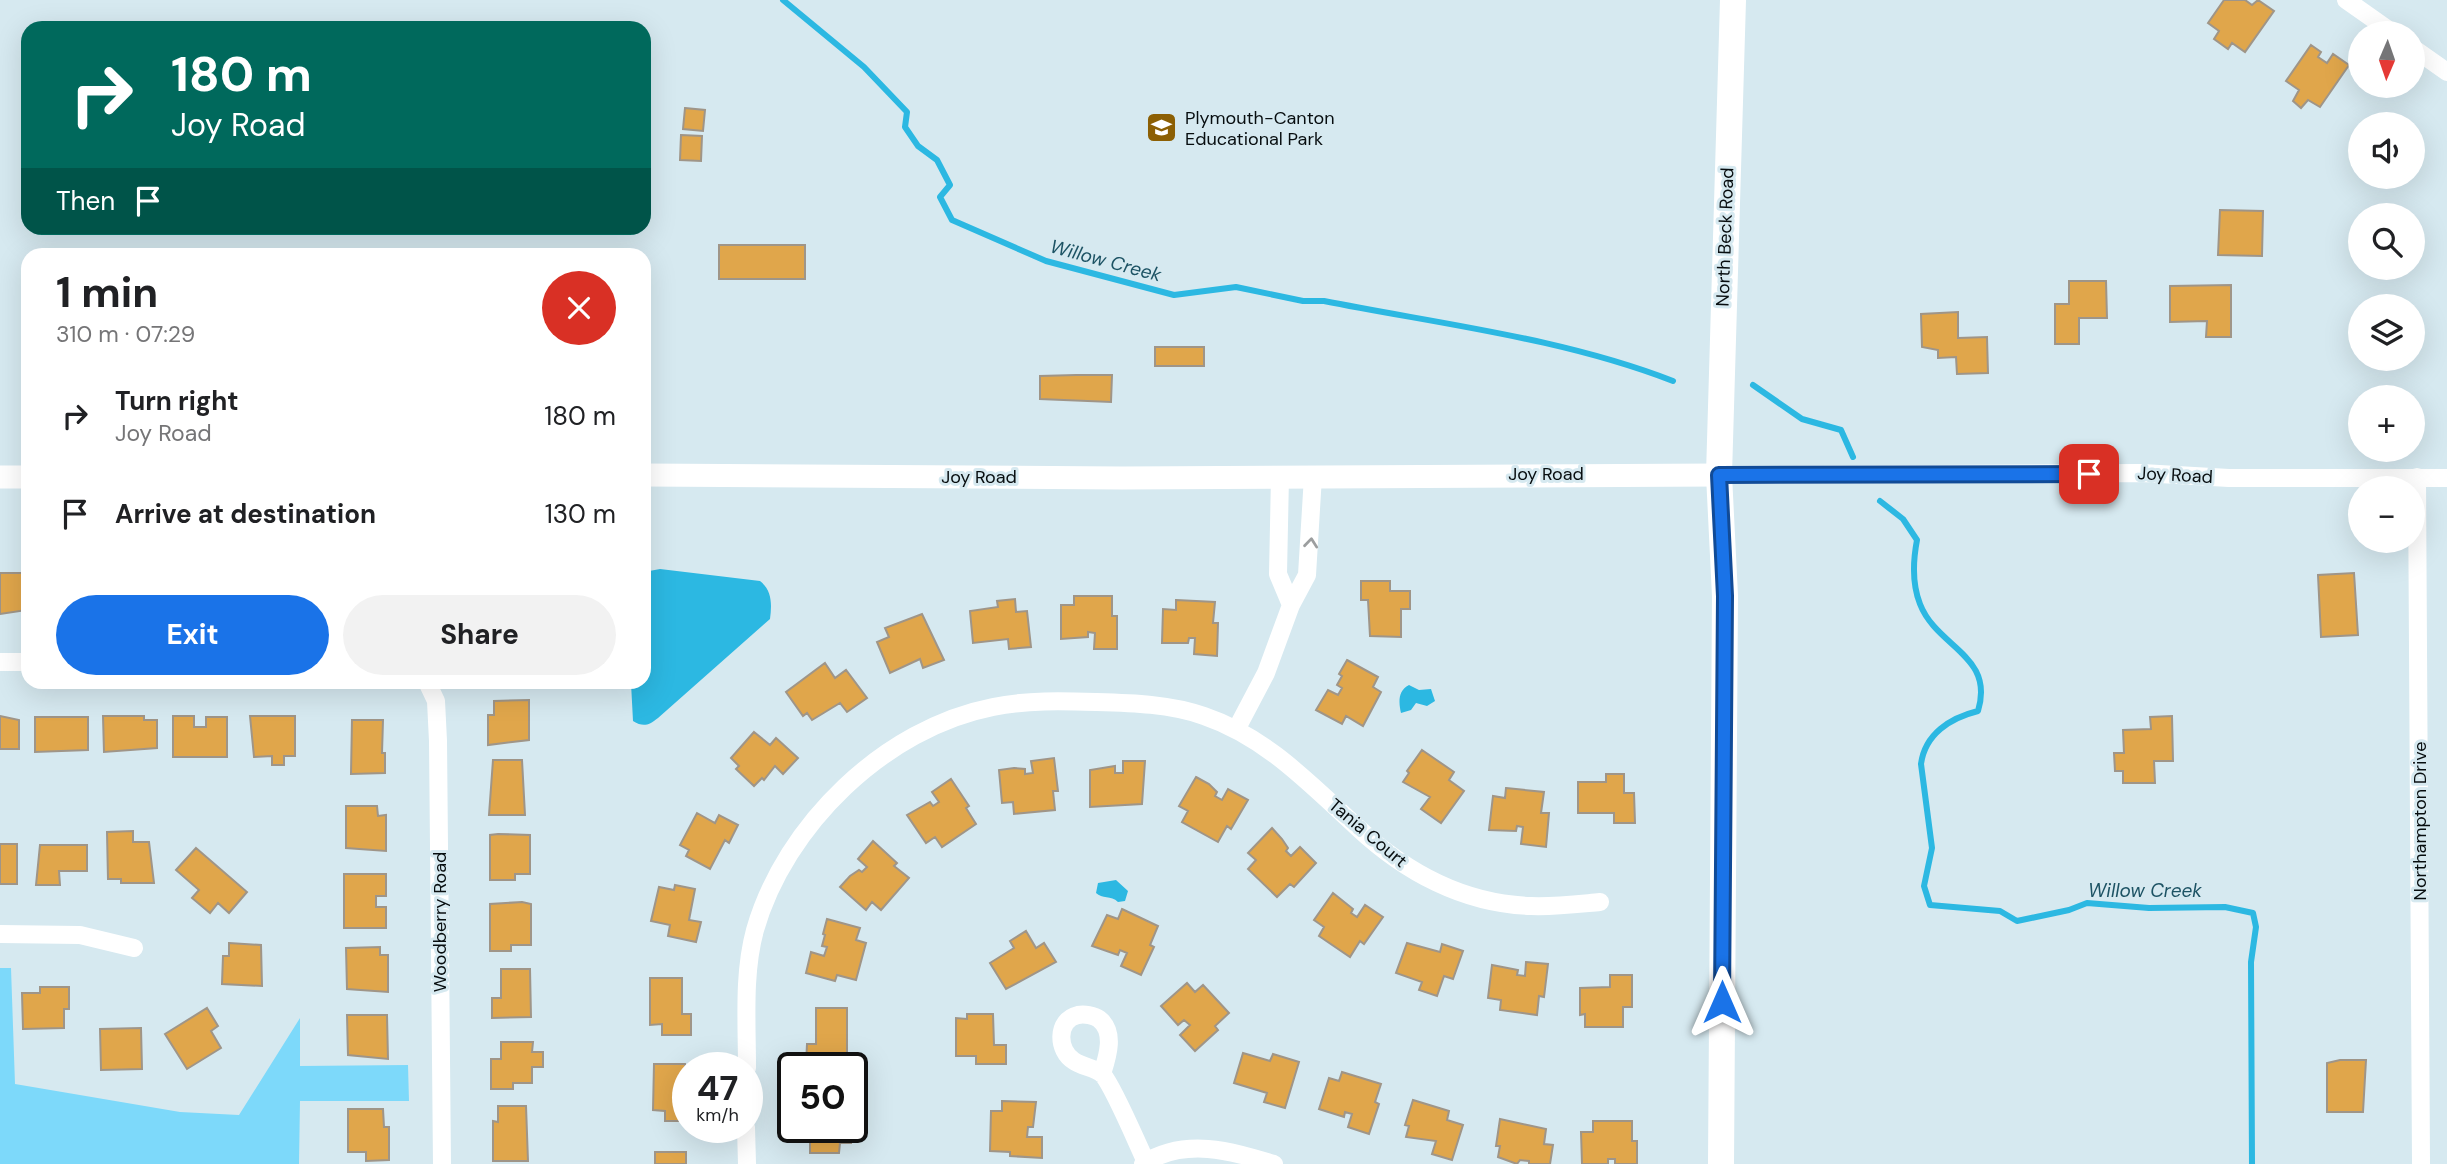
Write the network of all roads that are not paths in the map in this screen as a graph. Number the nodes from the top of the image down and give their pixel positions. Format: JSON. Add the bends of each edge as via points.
{"nodes":[{"id":1,"x":1733,"y":0,"type":"edge"},
{"id":2,"x":2346,"y":0,"type":"edge"},
{"id":3,"x":2376,"y":21,"type":"edge"},
{"id":4,"x":2426,"y":57,"type":"edge"},
{"id":5,"x":2447,"y":72,"type":"edge"},
{"id":6,"x":651,"y":475,"type":"edge"},
{"id":7,"x":1719,"y":475,"type":"junction"},
{"id":8,"x":1280,"y":476,"type":"junction"},
{"id":9,"x":1313,"y":476,"type":"junction"},
{"id":10,"x":0,"y":477,"type":"edge"},
{"id":11,"x":21,"y":477,"type":"edge"},
{"id":12,"x":2348,"y":477,"type":"edge"},
{"id":13,"x":2425,"y":477,"type":"edge"},
{"id":14,"x":2447,"y":478,"type":"edge"},
{"id":15,"x":2417,"y":553,"type":"edge"},
{"id":16,"x":1291,"y":605,"type":"junction"},
{"id":17,"x":0,"y":662,"type":"edge"},
{"id":18,"x":21,"y":662,"type":"edge"},
{"id":19,"x":430,"y":689,"type":"edge"},
{"id":20,"x":1236,"y":730,"type":"junction"},
{"id":21,"x":1600,"y":902,"type":"dead end"},
{"id":22,"x":0,"y":934,"type":"edge"},
{"id":23,"x":134,"y":948,"type":"dead end"},
{"id":24,"x":747,"y":1052,"type":"edge"},
{"id":25,"x":1102,"y":1074,"type":"dead end"},
{"id":26,"x":747,"y":1143,"type":"edge"},
{"id":27,"x":1145,"y":1163,"type":"edge"},
{"id":28,"x":442,"y":1164,"type":"edge"},
{"id":29,"x":747,"y":1164,"type":"edge"},
{"id":30,"x":1275,"y":1164,"type":"edge"},
{"id":31,"x":1721,"y":1164,"type":"edge"},
{"id":32,"x":2421,"y":1164,"type":"edge"}],
"edges":[{"from":1,"to":7,"type":"main road","name":"North Beck Road"},
{"from":2,"to":3,"type":"street"},
{"from":4,"to":5,"type":"street"},
{"from":6,"to":8,"type":"street","name":"Joy Road"},
{"from":7,"to":9,"type":"street","name":"Joy Road"},
{"from":7,"to":12,"type":"street","name":"Joy Road","via":[[2142,473]]},
{"from":7,"to":31,"type":"main road","name":"North Beck Road","via":[[1725,596]]},
{"from":8,"to":9,"type":"street","name":"Joy Road"},
{"from":8,"to":16,"type":"street","via":[[1278,574]]},
{"from":16,"to":9,"type":"street","one_way":true,"via":[[1307,575]]},
{"from":10,"to":11,"type":"street"},
{"from":13,"to":14,"type":"street","name":"Joy Road"},
{"from":15,"to":32,"type":"street","name":"Northampton Drive"},
{"from":16,"to":20,"type":"street","via":[[1266,673]]},
{"from":17,"to":18,"type":"street"},
{"from":19,"to":28,"type":"street","name":"Woodberry Road","via":[[436,701],[438,741]]},
{"from":20,"to":21,"type":"street","name":"Tania Court","via":[[1287,762],[1406,867],[1437,883],[1471,896],[1531,906]]},
{"from":20,"to":24,"type":"street","name":"Tania Court","via":[[1204,716],[1147,704],[1022,702],[961,716],[900,744],[825,810],[795,847],[772,887],[755,931],[747,978]]},
{"from":22,"to":23,"type":"street","via":[[80,935]]},
{"from":25,"to":27,"type":"street"},
{"from":26,"to":29,"type":"street"},
{"from":27,"to":30,"type":"street","via":[[1185,1148],[1203,1147]]}]}
